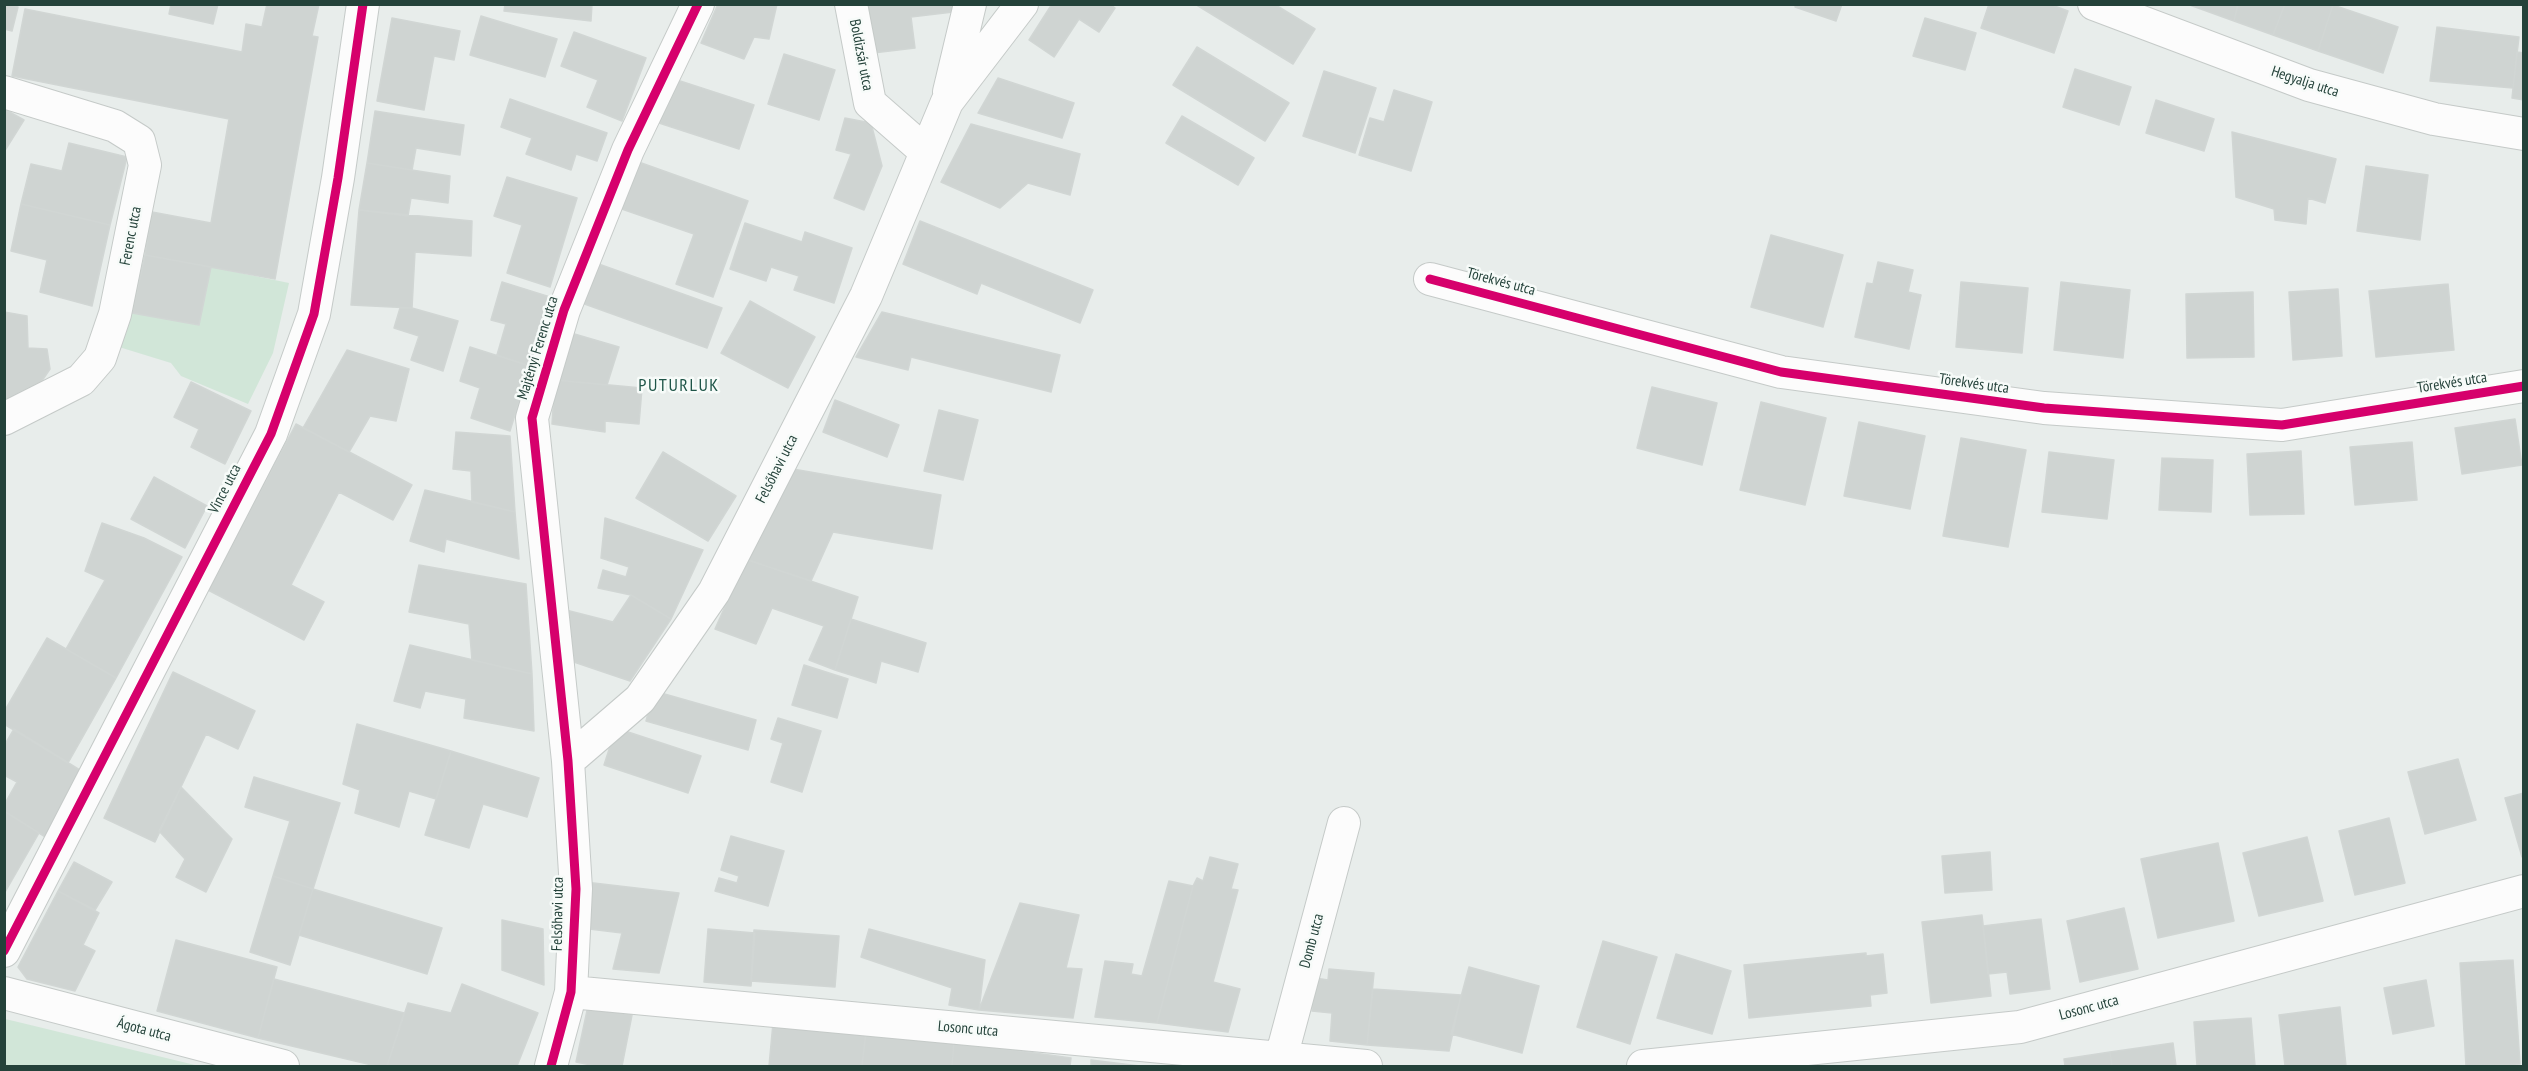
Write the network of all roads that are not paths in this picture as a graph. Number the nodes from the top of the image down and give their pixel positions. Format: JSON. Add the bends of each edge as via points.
{"nodes":[{"id":1,"x":363,"y":4,"type":"edge"},
{"id":2,"x":698,"y":4,"type":"edge"},
{"id":3,"x":851,"y":4,"type":"edge"},
{"id":4,"x":970,"y":4,"type":"edge"},
{"id":5,"x":1022,"y":4,"type":"edge"},
{"id":6,"x":2094,"y":4,"type":"edge"},
{"id":7,"x":4,"y":92,"type":"edge"},
{"id":8,"x":947,"y":102,"type":"junction"},
{"id":9,"x":2523,"y":134,"type":"edge"},
{"id":10,"x":926,"y":152,"type":"junction"},
{"id":11,"x":1430,"y":279,"type":"dead end"},
{"id":12,"x":2523,"y":386,"type":"edge"},
{"id":13,"x":4,"y":419,"type":"edge"},
{"id":14,"x":568,"y":760,"type":"junction"},
{"id":15,"x":1344,"y":823,"type":"dead end"},
{"id":16,"x":2523,"y":891,"type":"edge"},
{"id":17,"x":4,"y":951,"type":"edge"},
{"id":18,"x":571,"y":992,"type":"junction"},
{"id":19,"x":4,"y":993,"type":"edge"},
{"id":20,"x":1281,"y":1058,"type":"junction"},
{"id":21,"x":283,"y":1066,"type":"edge"},
{"id":22,"x":550,"y":1066,"type":"edge"},
{"id":23,"x":1366,"y":1066,"type":"edge"},
{"id":24,"x":1643,"y":1066,"type":"edge"}],
"edges":[{"from":1,"to":17,"type":"street","name":"Vince utca","via":[[314,314],[271,434]]},
{"from":2,"to":14,"type":"street","name":"Majtényi Ferenc utca","via":[[602,214],[564,310],[532,418]]},
{"from":3,"to":10,"type":"street","name":"Boldizsár utca","via":[[870,103]]},
{"from":4,"to":8,"type":"street"},
{"from":5,"to":8,"type":"street","name":"Felsőhavi utca"},
{"from":6,"to":9,"type":"street","name":"Hegyalja utca","via":[[2309,85],[2434,119]]},
{"from":7,"to":13,"type":"street","name":"Ferenc utca","via":[[115,126],[139,141],[145,165],[115,314],[100,358],[81,380]]},
{"from":8,"to":10,"type":"street","name":"Felsőhavi utca"},
{"from":10,"to":14,"type":"street","name":"Felsőhavi utca","via":[[866,296],[714,592],[640,699]]},
{"from":11,"to":12,"type":"street","name":"Törekvés utca","via":[[1781,372],[2044,408],[2282,425]]},
{"from":14,"to":18,"type":"street","name":"Felsőhavi utca","via":[[576,889]]},
{"from":15,"to":20,"type":"street","name":"Domb utca"},
{"from":16,"to":24,"type":"street","name":"Losonc utca","via":[[2020,1027]]},
{"from":18,"to":20,"type":"street","name":"Losonc utca"},
{"from":18,"to":22,"type":"street","name":"Felsőhavi utca"},
{"from":19,"to":21,"type":"street","name":"Ágota utca"},
{"from":20,"to":23,"type":"street","name":"Losonc utca"}]}
